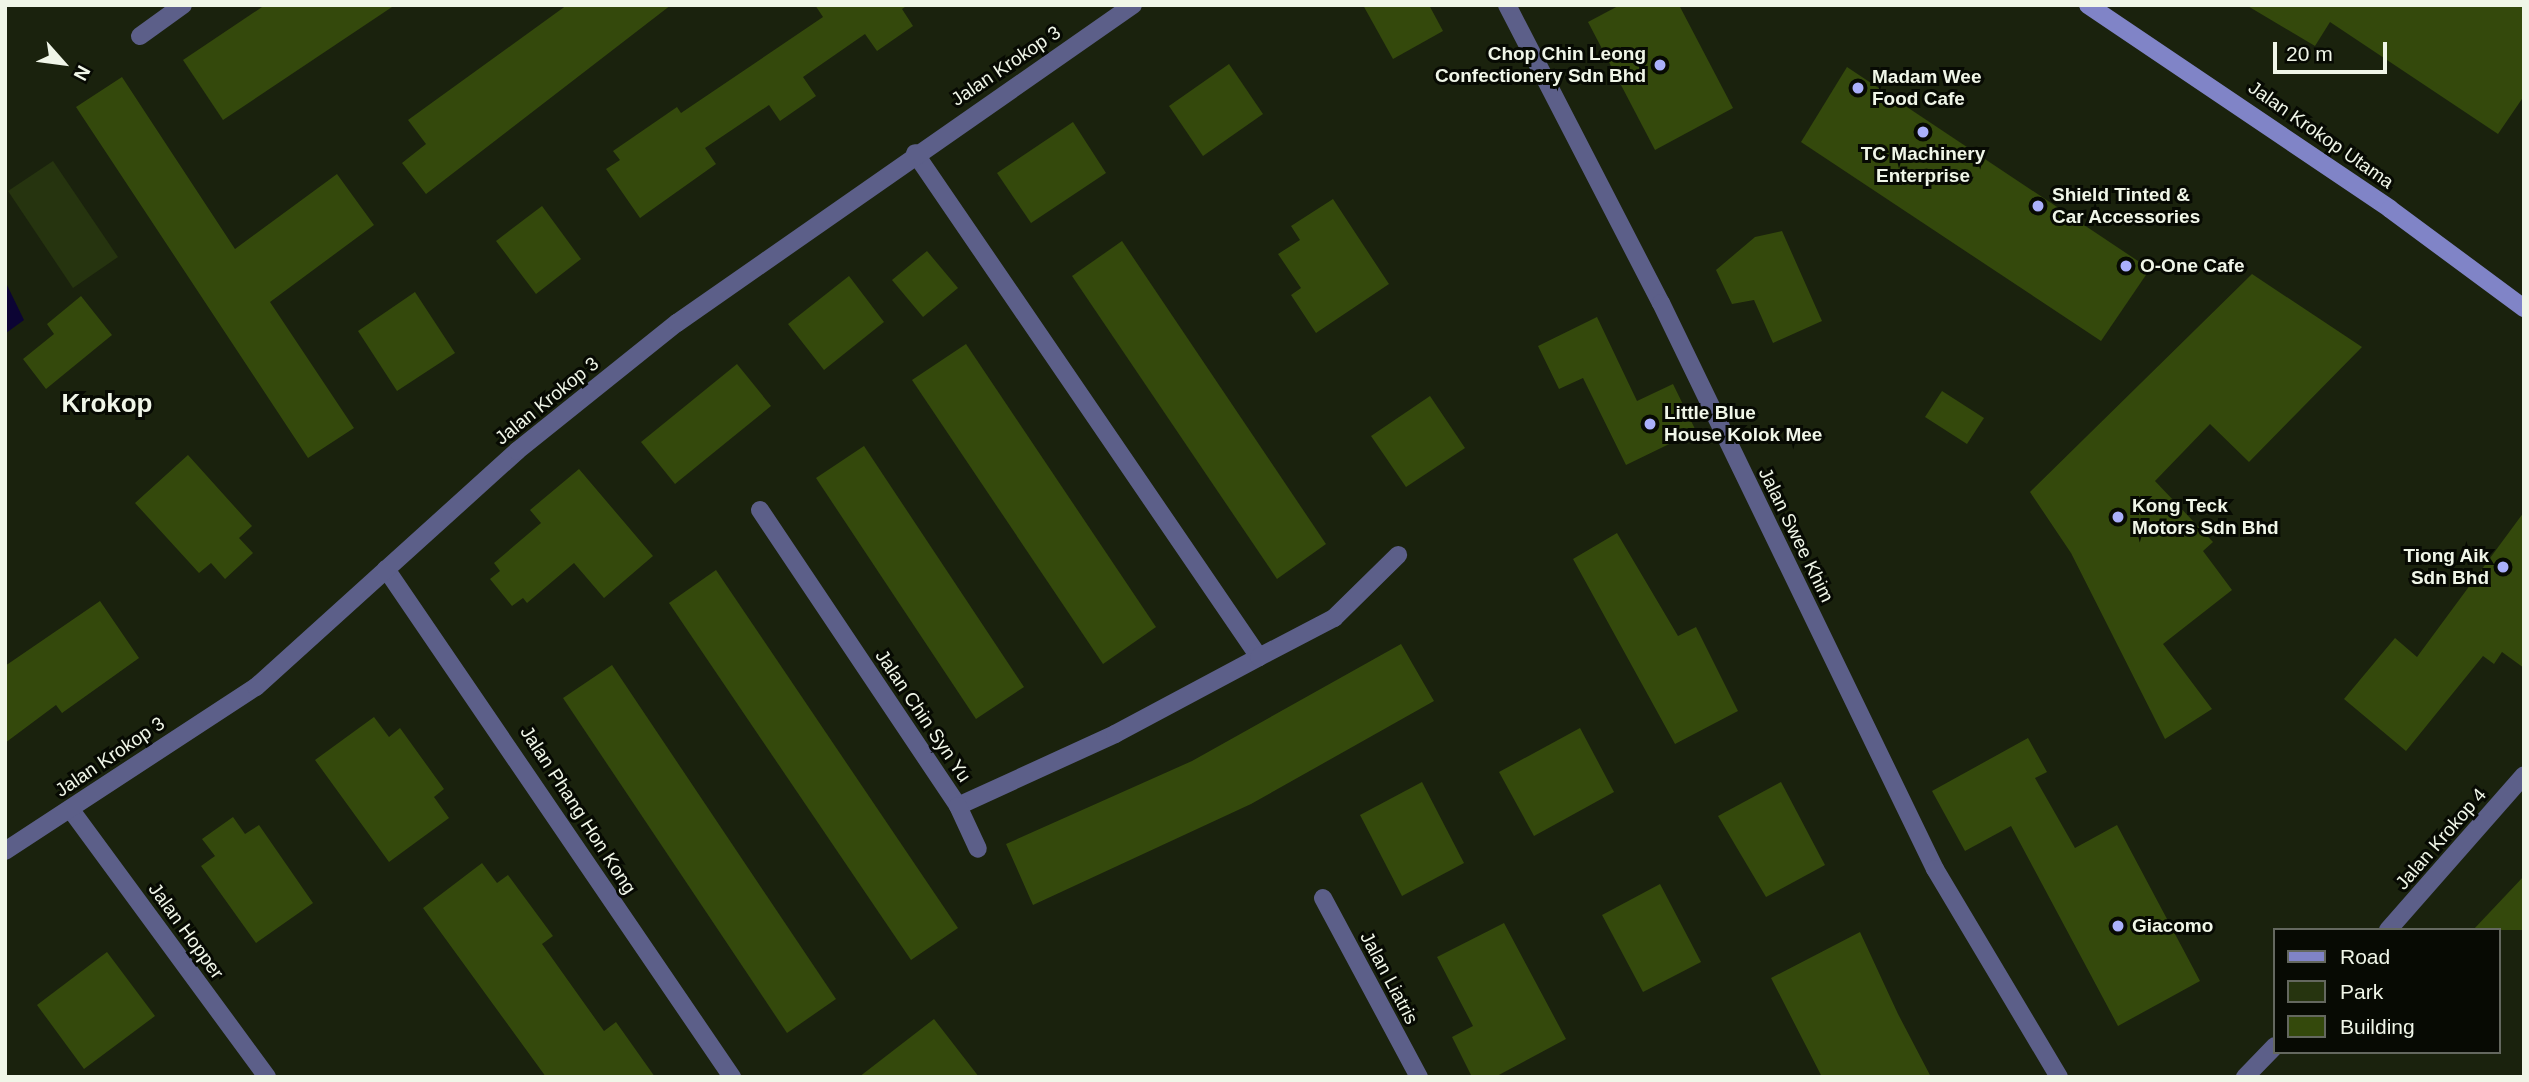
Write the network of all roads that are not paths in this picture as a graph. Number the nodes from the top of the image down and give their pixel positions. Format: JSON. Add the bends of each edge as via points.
{"nodes":[{"id":1,"x":183,"y":5,"type":"edge"},
{"id":2,"x":1133,"y":5,"type":"edge"},
{"id":3,"x":1507,"y":5,"type":"edge"},
{"id":4,"x":2088,"y":5,"type":"edge"},
{"id":5,"x":140,"y":36,"type":"dead end"},
{"id":6,"x":915,"y":153,"type":"junction"},
{"id":7,"x":2524,"y":309,"type":"edge"},
{"id":8,"x":760,"y":510,"type":"dead end"},
{"id":9,"x":1398,"y":555,"type":"dead end"},
{"id":10,"x":386,"y":569,"type":"junction"},
{"id":11,"x":1259,"y":657,"type":"junction"},
{"id":12,"x":2524,"y":775,"type":"edge"},
{"id":13,"x":958,"y":806,"type":"junction"},
{"id":14,"x":71,"y":810,"type":"junction"},
{"id":15,"x":978,"y":849,"type":"dead end"},
{"id":16,"x":5,"y":851,"type":"edge"},
{"id":17,"x":1323,"y":898,"type":"dead end"},
{"id":18,"x":2390,"y":928,"type":"edge"},
{"id":19,"x":2274,"y":1047,"type":"edge"},
{"id":20,"x":267,"y":1077,"type":"edge"},
{"id":21,"x":732,"y":1077,"type":"edge"},
{"id":22,"x":1419,"y":1077,"type":"edge"},
{"id":23,"x":2059,"y":1077,"type":"edge"},
{"id":24,"x":2245,"y":1077,"type":"edge"}],
"edges":[{"from":1,"to":5,"type":"street"},
{"from":2,"to":6,"type":"street","name":"Jalan Krokop 3"},
{"from":3,"to":23,"type":"street","name":"Jalan Swee Khim","via":[[1661,303],[1935,869]]},
{"from":4,"to":7,"type":"street","name":"Jalan Krokop Utama","via":[[2390,209]]},
{"from":6,"to":10,"type":"street","name":"Jalan Krokop 3","via":[[677,323],[517,451]]},
{"from":6,"to":11,"type":"street"},
{"from":8,"to":13,"type":"street","name":"Jalan Chin Syn Yu"},
{"from":9,"to":11,"type":"street","name":"Jalan Chin Syn Yu","via":[[1334,618]]},
{"from":10,"to":14,"type":"street","name":"Jalan Krokop 3","via":[[256,687]]},
{"from":10,"to":21,"type":"street","name":"Jalan Phang Hon Kong"},
{"from":11,"to":13,"type":"street","name":"Jalan Chin Syn Yu","via":[[1115,734]]},
{"from":12,"to":18,"type":"street","name":"Jalan Krokop 4"},
{"from":13,"to":15,"type":"street"},
{"from":14,"to":16,"type":"street","name":"Jalan Krokop 3"},
{"from":14,"to":20,"type":"street","name":"Jalan Hopper"},
{"from":17,"to":22,"type":"street","name":"Jalan Liatris"},
{"from":19,"to":24,"type":"street"}]}
